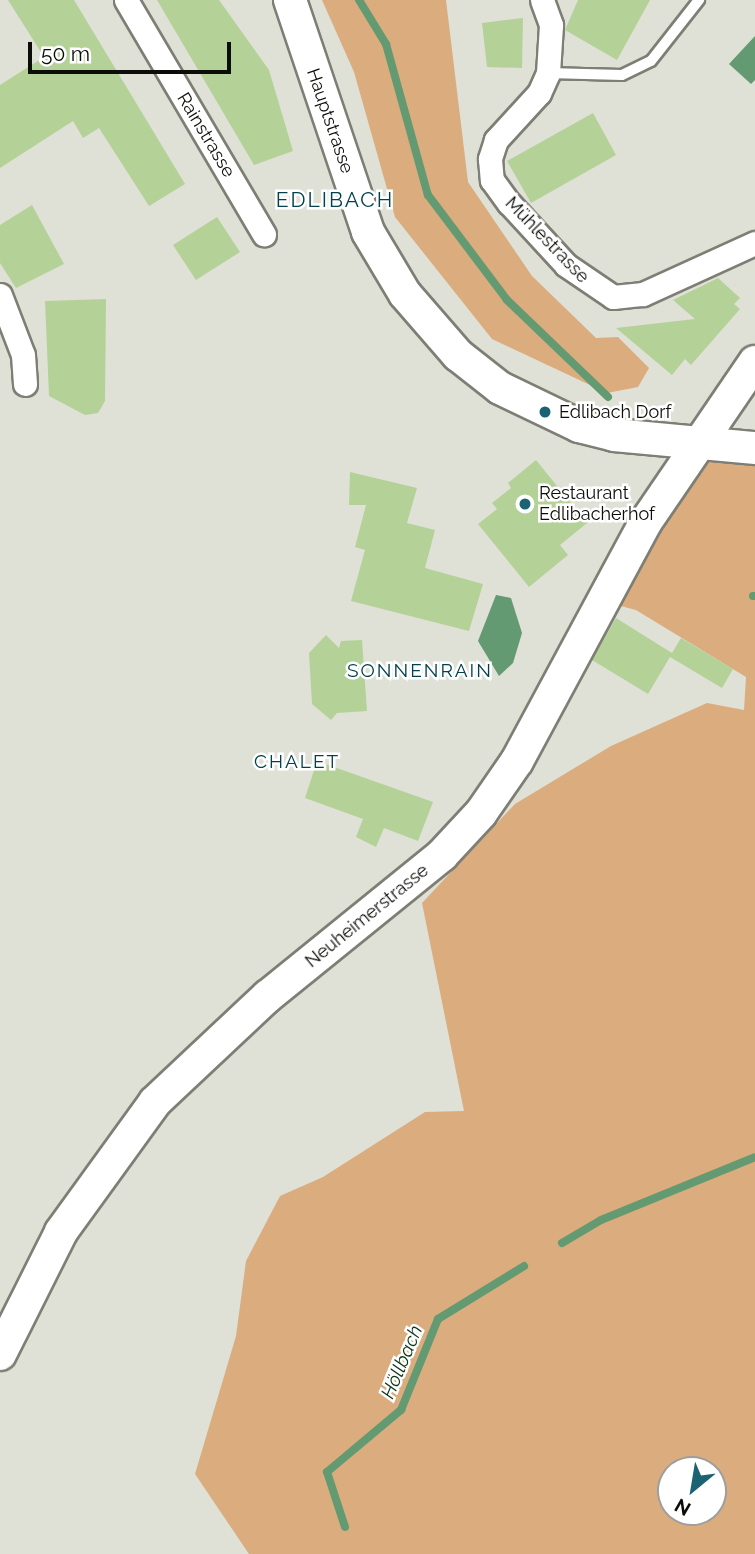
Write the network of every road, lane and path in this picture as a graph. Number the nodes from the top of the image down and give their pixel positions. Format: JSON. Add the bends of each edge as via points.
{"nodes":[{"id":1,"x":126,"y":0,"type":"edge"},
{"id":2,"x":542,"y":0,"type":"edge"},
{"id":3,"x":699,"y":0,"type":"edge"},
{"id":4,"x":295,"y":2,"type":"edge"},
{"id":5,"x":548,"y":73,"type":"junction"},
{"id":6,"x":264,"y":234,"type":"dead end"},
{"id":7,"x":755,"y":243,"type":"edge"},
{"id":8,"x":0,"y":295,"type":"edge"},
{"id":9,"x":755,"y":362,"type":"edge"},
{"id":10,"x":25,"y":384,"type":"dead end"},
{"id":11,"x":695,"y":445,"type":"junction"},
{"id":12,"x":755,"y":448,"type":"edge"},
{"id":13,"x":0,"y":1354,"type":"edge"}],
"edges":[{"from":1,"to":6,"type":"street","name":"Rainstrasse"},
{"from":2,"to":5,"type":"street","name":"Mühlestrasse","via":[[551,26]]},
{"from":3,"to":5,"type":"lane","via":[[650,61],[622,75]]},
{"from":4,"to":11,"type":"street","name":"Hauptstrasse","via":[[368,232],[429,326],[478,373],[545,412],[614,435]]},
{"from":5,"to":7,"type":"street","name":"Mühlestrasse","via":[[539,93],[496,140],[492,180],[586,281],[613,297],[643,294]]},
{"from":8,"to":10,"type":"street","via":[[23,355]]},
{"from":9,"to":11,"type":"street","name":"Neuheimerstrasse"},
{"from":11,"to":12,"type":"street","name":"Hauptstrasse"},
{"from":11,"to":13,"type":"street","name":"Neuheimerstrasse","via":[[645,523],[517,761],[481,813],[442,855],[258,1005],[155,1102],[61,1232]]}]}
